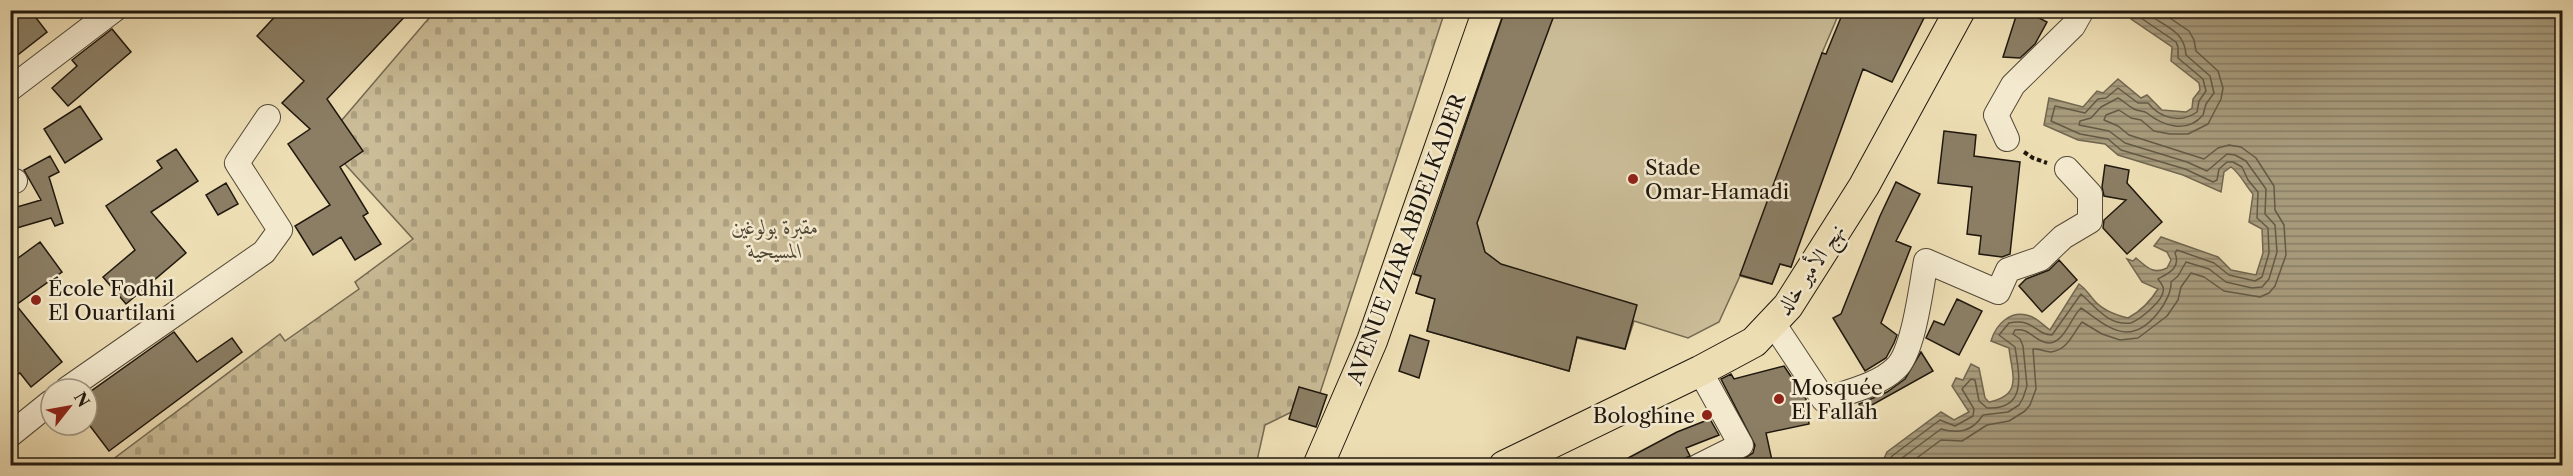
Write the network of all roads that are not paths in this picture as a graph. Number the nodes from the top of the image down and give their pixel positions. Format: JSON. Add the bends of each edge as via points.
{"nodes":[{"id":1,"x":114,"y":10,"type":"edge"},
{"id":2,"x":1488,"y":10,"type":"edge"},
{"id":3,"x":1960,"y":10,"type":"edge"},
{"id":4,"x":2082,"y":10,"type":"edge"},
{"id":5,"x":10,"y":89,"type":"edge"},
{"id":6,"x":268,"y":117,"type":"dead end"},
{"id":7,"x":2007,"y":139,"type":"road end"},
{"id":8,"x":2067,"y":169,"type":"road end"},
{"id":9,"x":1773,"y":323,"type":"junction"},
{"id":10,"x":1700,"y":371,"type":"junction"},
{"id":11,"x":84,"y":377,"type":"edge"},
{"id":12,"x":39,"y":412,"type":"edge"},
{"id":13,"x":10,"y":435,"type":"edge"},
{"id":14,"x":1318,"y":465,"type":"edge"},
{"id":15,"x":1504,"y":465,"type":"edge"},
{"id":16,"x":1700,"y":465,"type":"edge"}],
"edges":[{"from":1,"to":5,"type":"street"},
{"from":2,"to":14,"type":"main road","name":"AVENUE ZIAR ABDELKADER","via":[[1372,341]]},
{"from":3,"to":9,"type":"main road","name":"نهج الأمير خالد","via":[[1864,186],[1788,306]]},
{"from":4,"to":7,"type":"street","via":[[2073,26],[2007,95],[1996,115]]},
{"from":6,"to":11,"type":"street","via":[[237,163],[280,230],[264,252]]},
{"from":8,"to":9,"type":"street","via":[[2090,194],[2090,221],[2063,237],[2040,259],[2008,270],[1998,292],[1926,261],[1913,335],[1897,368],[1875,381],[1824,400]]},
{"from":9,"to":10,"type":"main road","name":"نهج الأمير خالد","via":[[1754,342]]},
{"from":10,"to":15,"type":"main road","name":"نهج الأمير خالد"},
{"from":10,"to":16,"type":"street","via":[[1741,445]]},
{"from":12,"to":13,"type":"street"}]}
